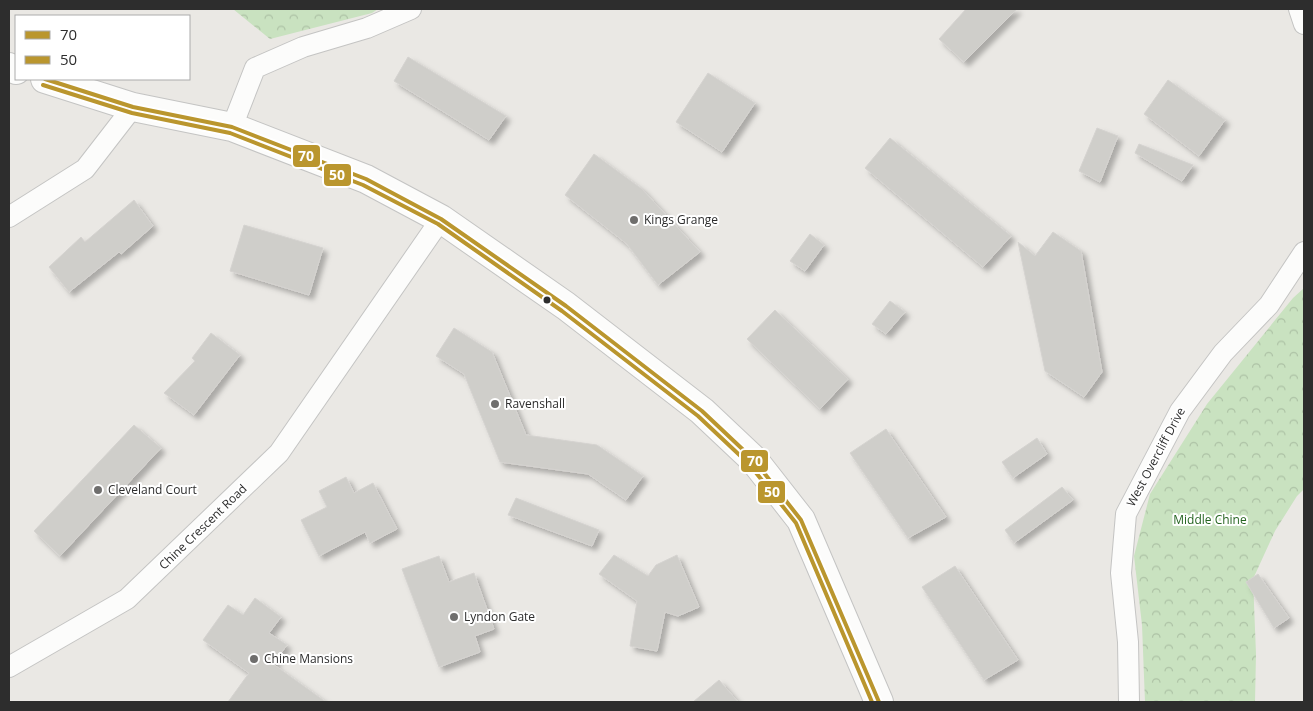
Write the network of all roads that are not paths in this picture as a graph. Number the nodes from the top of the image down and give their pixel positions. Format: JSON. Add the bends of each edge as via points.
{"nodes":[{"id":1,"x":411,"y":9,"type":"edge"},
{"id":2,"x":1299,"y":9,"type":"edge"},
{"id":3,"x":1304,"y":24,"type":"edge"},
{"id":4,"x":48,"y":80,"type":"edge"},
{"id":5,"x":133,"y":107,"type":"junction"},
{"id":6,"x":232,"y":127,"type":"junction"},
{"id":7,"x":9,"y":217,"type":"edge"},
{"id":8,"x":441,"y":219,"type":"junction"},
{"id":9,"x":1304,"y":252,"type":"edge"},
{"id":10,"x":9,"y":667,"type":"edge"},
{"id":11,"x":879,"y":702,"type":"edge"},
{"id":12,"x":1129,"y":702,"type":"edge"}],
"edges":[{"from":1,"to":6,"type":"street","via":[[367,28],[302,47],[255,68]]},
{"from":2,"to":3,"type":"street"},
{"from":4,"to":5,"type":"street"},
{"from":5,"to":6,"type":"street"},
{"from":5,"to":7,"type":"street","via":[[85,169]]},
{"from":6,"to":8,"type":"street","via":[[366,179]]},
{"from":8,"to":10,"type":"street","name":"Chine Crescent Road","via":[[279,453],[127,599]]},
{"from":8,"to":11,"type":"street","via":[[566,306],[702,411],[754,460],[801,520]]},
{"from":9,"to":12,"type":"street","name":"West Overcliff Drive","via":[[1269,305],[1223,353],[1180,411],[1126,514],[1122,573]]}]}
